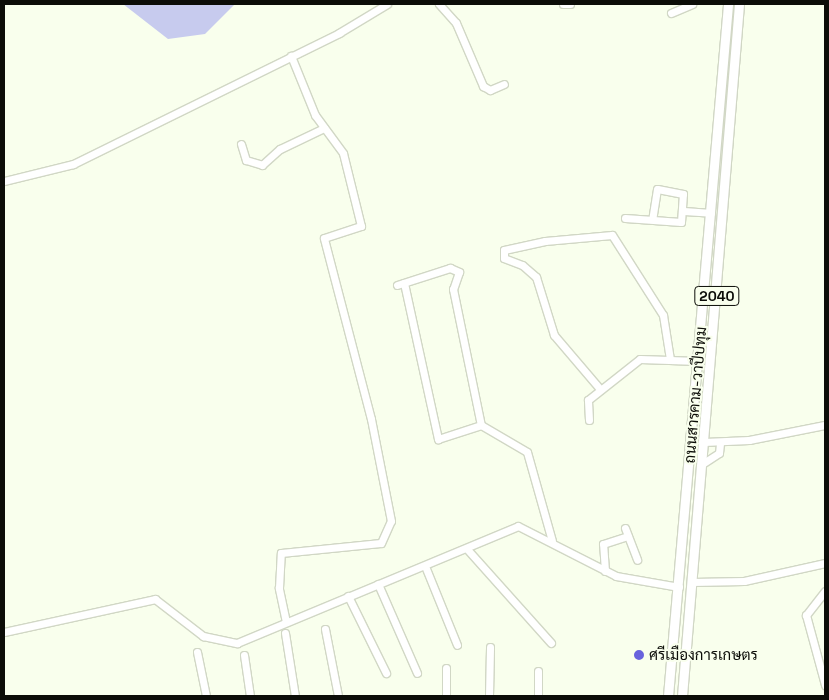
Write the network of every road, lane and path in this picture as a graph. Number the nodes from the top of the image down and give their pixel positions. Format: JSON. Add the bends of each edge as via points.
{"nodes":[{"id":1,"x":387,"y":4,"type":"edge"},
{"id":2,"x":439,"y":4,"type":"edge"},
{"id":3,"x":563,"y":4,"type":"edge"},
{"id":4,"x":570,"y":4,"type":"edge"},
{"id":5,"x":692,"y":4,"type":"edge"},
{"id":6,"x":728,"y":4,"type":"edge"},
{"id":7,"x":739,"y":4,"type":"edge"},
{"id":8,"x":671,"y":13,"type":"dead end"},
{"id":9,"x":291,"y":56,"type":"junction"},
{"id":10,"x":504,"y":84,"type":"dead end"},
{"id":11,"x":324,"y":128,"type":"junction"},
{"id":12,"x":241,"y":144,"type":"dead end"},
{"id":13,"x":4,"y":181,"type":"edge"},
{"id":14,"x":684,"y":211,"type":"junction"},
{"id":15,"x":711,"y":213,"type":"junction"},
{"id":16,"x":625,"y":218,"type":"dead end"},
{"id":17,"x":652,"y":219,"type":"junction"},
{"id":18,"x":706,"y":268,"type":"junction"},
{"id":19,"x":719,"y":269,"type":"junction"},
{"id":20,"x":670,"y":359,"type":"junction"},
{"id":21,"x":698,"y":361,"type":"junction"},
{"id":22,"x":600,"y":389,"type":"junction"},
{"id":23,"x":589,"y":420,"type":"dead end"},
{"id":24,"x":825,"y":424,"type":"edge"},
{"id":25,"x":481,"y":425,"type":"junction"},
{"id":26,"x":704,"y":442,"type":"junction"},
{"id":27,"x":720,"y":443,"type":"junction"},
{"id":28,"x":702,"y":464,"type":"junction"},
{"id":29,"x":625,"y":528,"type":"dead end"},
{"id":30,"x":628,"y":536,"type":"junction"},
{"id":31,"x":552,"y":540,"type":"junction"},
{"id":32,"x":467,"y":549,"type":"junction"},
{"id":33,"x":637,"y":560,"type":"dead end"},
{"id":34,"x":825,"y":563,"type":"edge"},
{"id":35,"x":425,"y":566,"type":"junction"},
{"id":36,"x":605,"y":571,"type":"junction"},
{"id":37,"x":378,"y":584,"type":"junction"},
{"id":38,"x":692,"y":585,"type":"junction"},
{"id":39,"x":679,"y":587,"type":"junction"},
{"id":40,"x":825,"y":591,"type":"edge"},
{"id":41,"x":348,"y":596,"type":"junction"},
{"id":42,"x":286,"y":622,"type":"junction"},
{"id":43,"x":325,"y":629,"type":"dead end"},
{"id":44,"x":4,"y":632,"type":"edge"},
{"id":45,"x":285,"y":633,"type":"dead end"},
{"id":46,"x":551,"y":642,"type":"dead end"},
{"id":47,"x":457,"y":645,"type":"dead end"},
{"id":48,"x":490,"y":647,"type":"dead end"},
{"id":49,"x":197,"y":652,"type":"dead end"},
{"id":50,"x":244,"y":655,"type":"dead end"},
{"id":51,"x":446,"y":668,"type":"dead end"},
{"id":52,"x":538,"y":671,"type":"dead end"},
{"id":53,"x":386,"y":673,"type":"dead end"},
{"id":54,"x":417,"y":673,"type":"dead end"},
{"id":55,"x":825,"y":685,"type":"edge"},
{"id":56,"x":206,"y":696,"type":"edge"},
{"id":57,"x":250,"y":696,"type":"edge"},
{"id":58,"x":295,"y":696,"type":"edge"},
{"id":59,"x":338,"y":696,"type":"edge"},
{"id":60,"x":446,"y":696,"type":"edge"},
{"id":61,"x":489,"y":696,"type":"edge"},
{"id":62,"x":538,"y":696,"type":"edge"},
{"id":63,"x":668,"y":696,"type":"edge"},
{"id":64,"x":682,"y":696,"type":"edge"}],
"edges":[{"from":1,"to":9,"type":"street"},
{"from":2,"to":10,"type":"street","via":[[456,23],[483,86],[490,90]]},
{"from":3,"to":4,"type":"street"},
{"from":5,"to":8,"type":"street"},
{"from":6,"to":15,"type":"main road","name":"ถนนสารคาม-วาปีปทุม","number":"2040"},
{"from":7,"to":19,"type":"main road","name":"ถนนสารคาม-วาปีปทุม","number":"2040"},
{"from":9,"to":11,"type":"street"},
{"from":9,"to":13,"type":"street","via":[[73,164]]},
{"from":11,"to":12,"type":"street","via":[[280,149],[262,165],[246,160]]},
{"from":11,"to":42,"type":"street","via":[[343,153],[361,226],[324,238],[372,419],[391,521],[381,543],[281,553],[279,588]]},
{"from":14,"to":15,"type":"street"},
{"from":14,"to":17,"type":"street","via":[[681,222]]},
{"from":14,"to":17,"type":"street","via":[[682,193],[658,188],[653,194]]},
{"from":15,"to":18,"type":"main road","name":"ถนนสารคาม-วาปีปทุม","number":"2040"},
{"from":16,"to":17,"type":"street"},
{"from":18,"to":19,"type":"main road"},
{"from":18,"to":21,"type":"main road","name":"ถนนสารคาม-วาปีปทุม","number":"2040"},
{"from":19,"to":26,"type":"main road","name":"ถนนสารคาม-วาปีปทุม","number":"2040"},
{"from":20,"to":21,"type":"street"},
{"from":20,"to":22,"type":"street","via":[[640,359]]},
{"from":20,"to":22,"type":"street","via":[[663,315],[612,235],[504,250],[504,258],[536,277],[554,335]]},
{"from":21,"to":39,"type":"main road","name":"ถนนสารคาม-วาปีปทุม","number":"2040"},
{"from":22,"to":23,"type":"street","via":[[586,404]]},
{"from":24,"to":27,"type":"street"},
{"from":25,"to":25,"type":"street","via":[[454,289],[459,272],[450,268],[400,284],[438,439]]},
{"from":25,"to":31,"type":"street","via":[[527,452]]},
{"from":26,"to":27,"type":"street"},
{"from":26,"to":28,"type":"main road","name":"ถนนสารคาม-วาปีปทุม","number":"2040"},
{"from":27,"to":28,"type":"street","via":[[718,455]]},
{"from":28,"to":38,"type":"main road","name":"ถนนสารคาม-วาปีปทุม","number":"2040"},
{"from":29,"to":30,"type":"street"},
{"from":30,"to":33,"type":"street"},
{"from":30,"to":36,"type":"street","via":[[603,544]]},
{"from":31,"to":32,"type":"street","via":[[518,526]]},
{"from":31,"to":36,"type":"street"},
{"from":32,"to":35,"type":"street"},
{"from":32,"to":46,"type":"street"},
{"from":34,"to":38,"type":"street","via":[[744,581]]},
{"from":35,"to":37,"type":"street"},
{"from":35,"to":47,"type":"street"},
{"from":36,"to":39,"type":"street"},
{"from":37,"to":41,"type":"street"},
{"from":37,"to":54,"type":"street"},
{"from":38,"to":64,"type":"main road","name":"ถนนสารคาม-วาปีปทุม"},
{"from":39,"to":63,"type":"main road","name":"ถนนสารคาม-วาปีปทุม"},
{"from":40,"to":55,"type":"street","via":[[806,615]]},
{"from":41,"to":42,"type":"street"},
{"from":41,"to":53,"type":"street"},
{"from":42,"to":44,"type":"street","via":[[237,642],[223,642],[203,636],[161,602],[148,599]]},
{"from":43,"to":59,"type":"street"},
{"from":45,"to":58,"type":"street"},
{"from":48,"to":61,"type":"street"},
{"from":49,"to":56,"type":"street"},
{"from":50,"to":57,"type":"street"},
{"from":51,"to":60,"type":"street"},
{"from":52,"to":62,"type":"street"}]}
